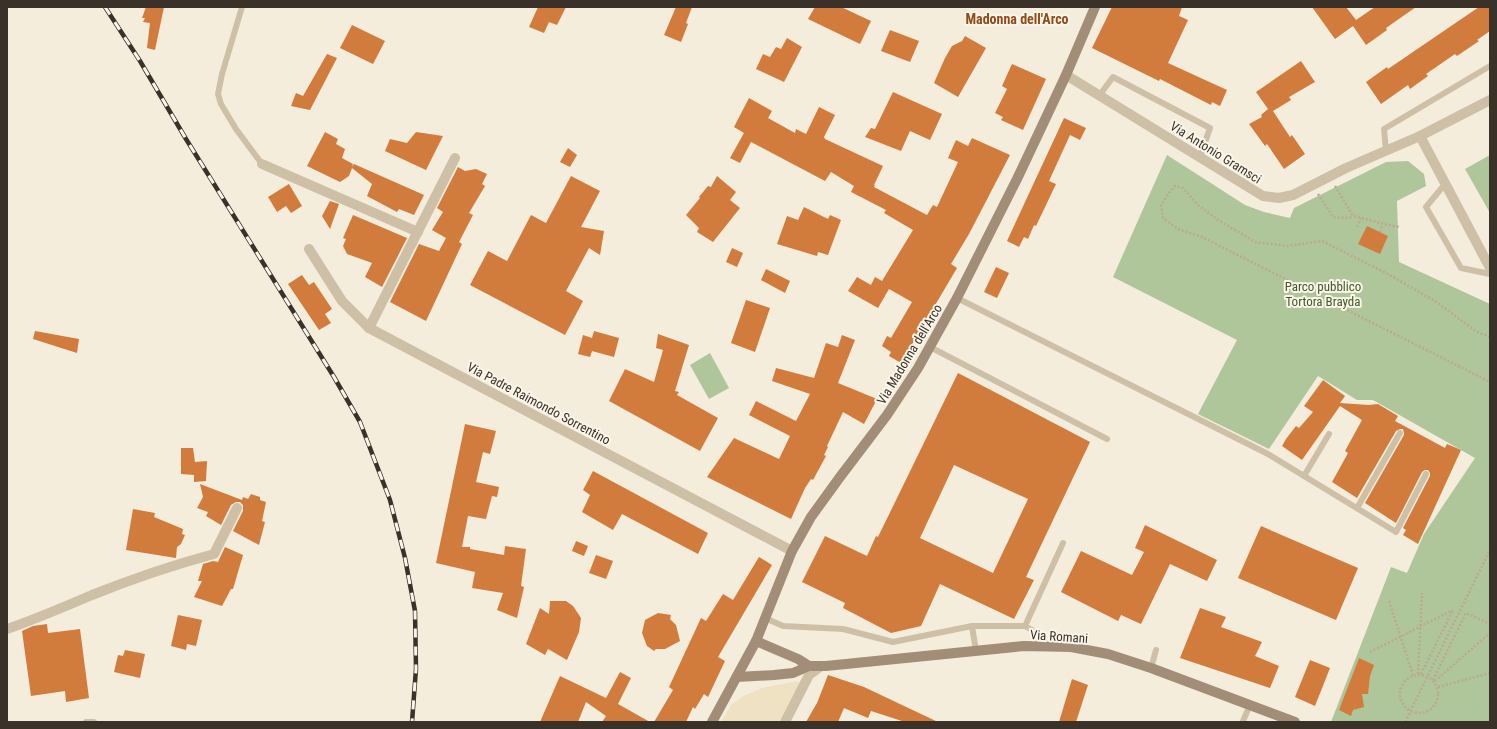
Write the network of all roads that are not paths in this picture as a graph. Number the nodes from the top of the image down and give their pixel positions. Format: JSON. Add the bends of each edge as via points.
{"nodes":[{"id":1,"x":242,"y":7,"type":"edge"},
{"id":2,"x":1095,"y":7,"type":"edge"},
{"id":3,"x":1490,"y":66,"type":"edge"},
{"id":4,"x":1066,"y":75,"type":"junction"},
{"id":5,"x":1099,"y":96,"type":"junction"},
{"id":6,"x":1490,"y":100,"type":"edge"},
{"id":7,"x":1420,"y":136,"type":"junction"},
{"id":8,"x":1386,"y":151,"type":"junction"},
{"id":9,"x":1200,"y":157,"type":"junction"},
{"id":10,"x":455,"y":158,"type":"dead end"},
{"id":11,"x":262,"y":164,"type":"joint"},
{"id":12,"x":1445,"y":184,"type":"junction"},
{"id":13,"x":418,"y":232,"type":"junction"},
{"id":14,"x":309,"y":249,"type":"dead end"},
{"id":15,"x":1490,"y":268,"type":"edge"},
{"id":16,"x":1490,"y":274,"type":"edge"},
{"id":17,"x":957,"y":298,"type":"junction"},
{"id":18,"x":369,"y":328,"type":"junction"},
{"id":19,"x":930,"y":347,"type":"junction"},
{"id":20,"x":1400,"y":433,"type":"dead end"},
{"id":21,"x":1328,"y":434,"type":"dead end"},
{"id":22,"x":1107,"y":439,"type":"dead end"},
{"id":23,"x":1426,"y":474,"type":"dead end"},
{"id":24,"x":1304,"y":476,"type":"junction"},
{"id":25,"x":237,"y":508,"type":"dead end"},
{"id":26,"x":1357,"y":508,"type":"junction"},
{"id":27,"x":1063,"y":543,"type":"dead end"},
{"id":28,"x":792,"y":551,"type":"junction"},
{"id":29,"x":765,"y":618,"type":"junction"},
{"id":30,"x":972,"y":626,"type":"junction"},
{"id":31,"x":1025,"y":626,"type":"junction"},
{"id":32,"x":7,"y":629,"type":"edge"},
{"id":33,"x":756,"y":641,"type":"junction"},
{"id":34,"x":1040,"y":646,"type":"junction"},
{"id":35,"x":1156,"y":650,"type":"dead end"},
{"id":36,"x":976,"y":651,"type":"junction"},
{"id":37,"x":809,"y":666,"type":"junction"},
{"id":38,"x":820,"y":666,"type":"junction"},
{"id":39,"x":1151,"y":668,"type":"junction"},
{"id":40,"x":737,"y":677,"type":"junction"},
{"id":41,"x":1250,"y":705,"type":"junction"},
{"id":42,"x":1244,"y":721,"type":"dead end"},
{"id":43,"x":86,"y":722,"type":"edge"},
{"id":44,"x":94,"y":722,"type":"edge"},
{"id":45,"x":712,"y":722,"type":"edge"},
{"id":46,"x":785,"y":722,"type":"edge"},
{"id":47,"x":1295,"y":722,"type":"edge"}],
"edges":[{"from":1,"to":11,"type":"lane","via":[[218,94],[236,129]]},
{"from":2,"to":4,"type":"main road","name":"Via Madonna dell'Arco"},
{"from":3,"to":8,"type":"lane","via":[[1384,129]]},
{"from":4,"to":5,"type":"street","name":"Via Antonio Gramsci"},
{"from":4,"to":17,"type":"main road","name":"Via Madonna dell'Arco"},
{"from":5,"to":9,"type":"street","name":"Via Antonio Gramsci"},
{"from":5,"to":9,"type":"lane","via":[[1114,77],[1210,128]]},
{"from":6,"to":7,"type":"street","name":"Via Antonio Gramsci"},
{"from":7,"to":8,"type":"street","name":"Via Antonio Gramsci"},
{"from":7,"to":12,"type":"street"},
{"from":8,"to":9,"type":"street","name":"Via Antonio Gramsci","via":[[1293,195],[1279,198],[1263,196]]},
{"from":10,"to":13,"type":"street"},
{"from":11,"to":13,"type":"street"},
{"from":12,"to":15,"type":"street"},
{"from":12,"to":16,"type":"lane","via":[[1426,206],[1461,268]]},
{"from":13,"to":18,"type":"street"},
{"from":14,"to":18,"type":"street","name":"Via Padre Raimondo Sorrentino","via":[[342,301]]},
{"from":17,"to":19,"type":"main road","name":"Via Madonna dell'Arco"},
{"from":17,"to":24,"type":"lane","via":[[1268,454]]},
{"from":18,"to":28,"type":"street","name":"Via Padre Raimondo Sorrentino"},
{"from":19,"to":22,"type":"lane"},
{"from":19,"to":28,"type":"main road","name":"Via Madonna dell'Arco","via":[[887,415],[811,517]]},
{"from":20,"to":26,"type":"lane"},
{"from":21,"to":24,"type":"lane"},
{"from":23,"to":26,"type":"lane","via":[[1396,532]]},
{"from":24,"to":26,"type":"lane"},
{"from":25,"to":32,"type":"street","via":[[214,554],[171,566]]},
{"from":27,"to":31,"type":"lane"},
{"from":28,"to":29,"type":"main road","name":"Via Madonna dell'Arco"},
{"from":29,"to":30,"type":"lane","via":[[783,626],[844,629],[893,642]]},
{"from":29,"to":33,"type":"main road","name":"Via Madonna dell'Arco"},
{"from":30,"to":31,"type":"lane"},
{"from":30,"to":36,"type":"lane"},
{"from":31,"to":34,"type":"lane","via":[[1036,633]]},
{"from":33,"to":37,"type":"main road","name":"Via Romani"},
{"from":33,"to":40,"type":"main road","name":"Via Madonna dell'Arco"},
{"from":34,"to":36,"type":"main road","name":"Via Romani"},
{"from":34,"to":39,"type":"main road","name":"Via Romani","via":[[1071,647],[1108,654]]},
{"from":35,"to":39,"type":"lane"},
{"from":36,"to":38,"type":"main road","name":"Via Romani"},
{"from":37,"to":38,"type":"main road","name":"Via Romani"},
{"from":37,"to":40,"type":"main road","name":"Via Romani","via":[[793,673]]},
{"from":38,"to":46,"type":"street","via":[[809,675]]},
{"from":39,"to":41,"type":"main road","name":"Via Romani"},
{"from":40,"to":45,"type":"main road","name":"Via Madonna dell'Arco"},
{"from":41,"to":42,"type":"lane"},
{"from":41,"to":47,"type":"main road","name":"Via Romani"},
{"from":43,"to":44,"type":"lane"}]}
